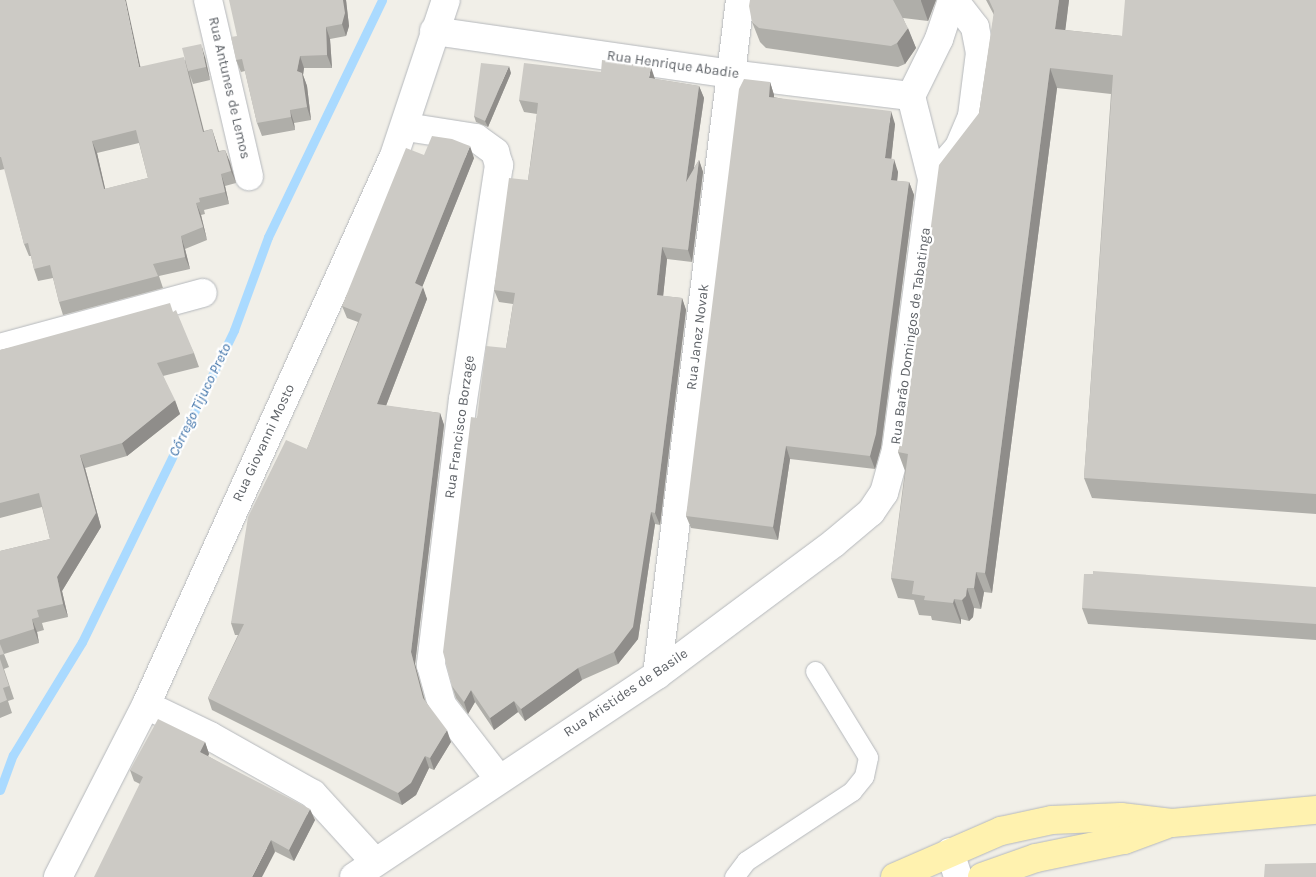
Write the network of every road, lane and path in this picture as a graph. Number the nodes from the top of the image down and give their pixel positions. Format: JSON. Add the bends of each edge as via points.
{"nodes":[{"id":1,"x":208,"y":0,"type":"edge"},
{"id":2,"x":446,"y":0,"type":"edge"},
{"id":3,"x":740,"y":0,"type":"edge"},
{"id":4,"x":953,"y":0,"type":"edge"},
{"id":5,"x":434,"y":31,"type":"junction"},
{"id":6,"x":731,"y":74,"type":"junction"},
{"id":7,"x":911,"y":96,"type":"junction"},
{"id":8,"x":406,"y":127,"type":"junction"},
{"id":9,"x":249,"y":176,"type":"dead end"},
{"id":10,"x":932,"y":178,"type":"junction"},
{"id":11,"x":203,"y":293,"type":"dead end"},
{"id":12,"x":0,"y":348,"type":"edge"},
{"id":13,"x":884,"y":493,"type":"joint"},
{"id":14,"x":815,"y":671,"type":"dead end"},
{"id":15,"x":657,"y":675,"type":"junction"},
{"id":16,"x":146,"y":705,"type":"junction"},
{"id":17,"x":498,"y":779,"type":"junction"},
{"id":18,"x":1316,"y":810,"type":"edge"},
{"id":19,"x":1172,"y":823,"type":"junction"},
{"id":20,"x":950,"y":852,"type":"junction"},
{"id":21,"x":364,"y":870,"type":"edge"},
{"id":22,"x":58,"y":877,"type":"edge"},
{"id":23,"x":734,"y":877,"type":"edge"},
{"id":24,"x":894,"y":877,"type":"edge"},
{"id":25,"x":958,"y":877,"type":"edge"},
{"id":26,"x":982,"y":877,"type":"edge"}],
"edges":[{"from":1,"to":9,"type":"street","name":"Rua Antunes de Lemos"},
{"from":2,"to":5,"type":"street","name":"Rua Giovanni Mosto"},
{"from":3,"to":6,"type":"street","name":"Rua Janez Novak"},
{"from":4,"to":7,"type":"street","via":[[939,39]]},
{"from":4,"to":10,"type":"street","via":[[975,27],[980,53],[979,76],[972,116],[959,147]]},
{"from":5,"to":6,"type":"street","name":"Rua Henrique Abadie"},
{"from":5,"to":8,"type":"street","name":"Rua Giovanni Mosto"},
{"from":6,"to":7,"type":"street","name":"Rua Henrique Abadie"},
{"from":6,"to":15,"type":"street","name":"Rua Janez Novak"},
{"from":7,"to":10,"type":"street","name":"Rua Barão Domingos de Tabatinga"},
{"from":8,"to":16,"type":"street","name":"Rua Giovanni Mosto"},
{"from":8,"to":17,"type":"street","name":"Rua Francisco Borzage","via":[[476,138],[495,152],[499,165],[463,399],[431,665],[442,705]]},
{"from":10,"to":13,"type":"street","name":"Rua Barão Domingos de Tabatinga","via":[[896,450]]},
{"from":11,"to":12,"type":"street"},
{"from":13,"to":15,"type":"street","name":"Rua Aristides de Basile","via":[[871,512],[834,542]]},
{"from":14,"to":23,"type":"lane","via":[[868,757],[864,776],[852,791],[746,861]]},
{"from":15,"to":17,"type":"street","name":"Rua Aristides de Basile"},
{"from":16,"to":21,"type":"street","via":[[210,736],[313,794]]},
{"from":16,"to":22,"type":"street","name":"Rua Giovanni Mosto"},
{"from":17,"to":21,"type":"street","name":"Rua Aristides de Basile"},
{"from":18,"to":19,"type":"main road"},
{"from":19,"to":20,"type":"main road","via":[[1121,817],[1052,820],[1001,831]]},
{"from":19,"to":26,"type":"main road","via":[[1124,840],[1036,858]]},
{"from":20,"to":24,"type":"main road"},
{"from":20,"to":25,"type":"street"}]}
